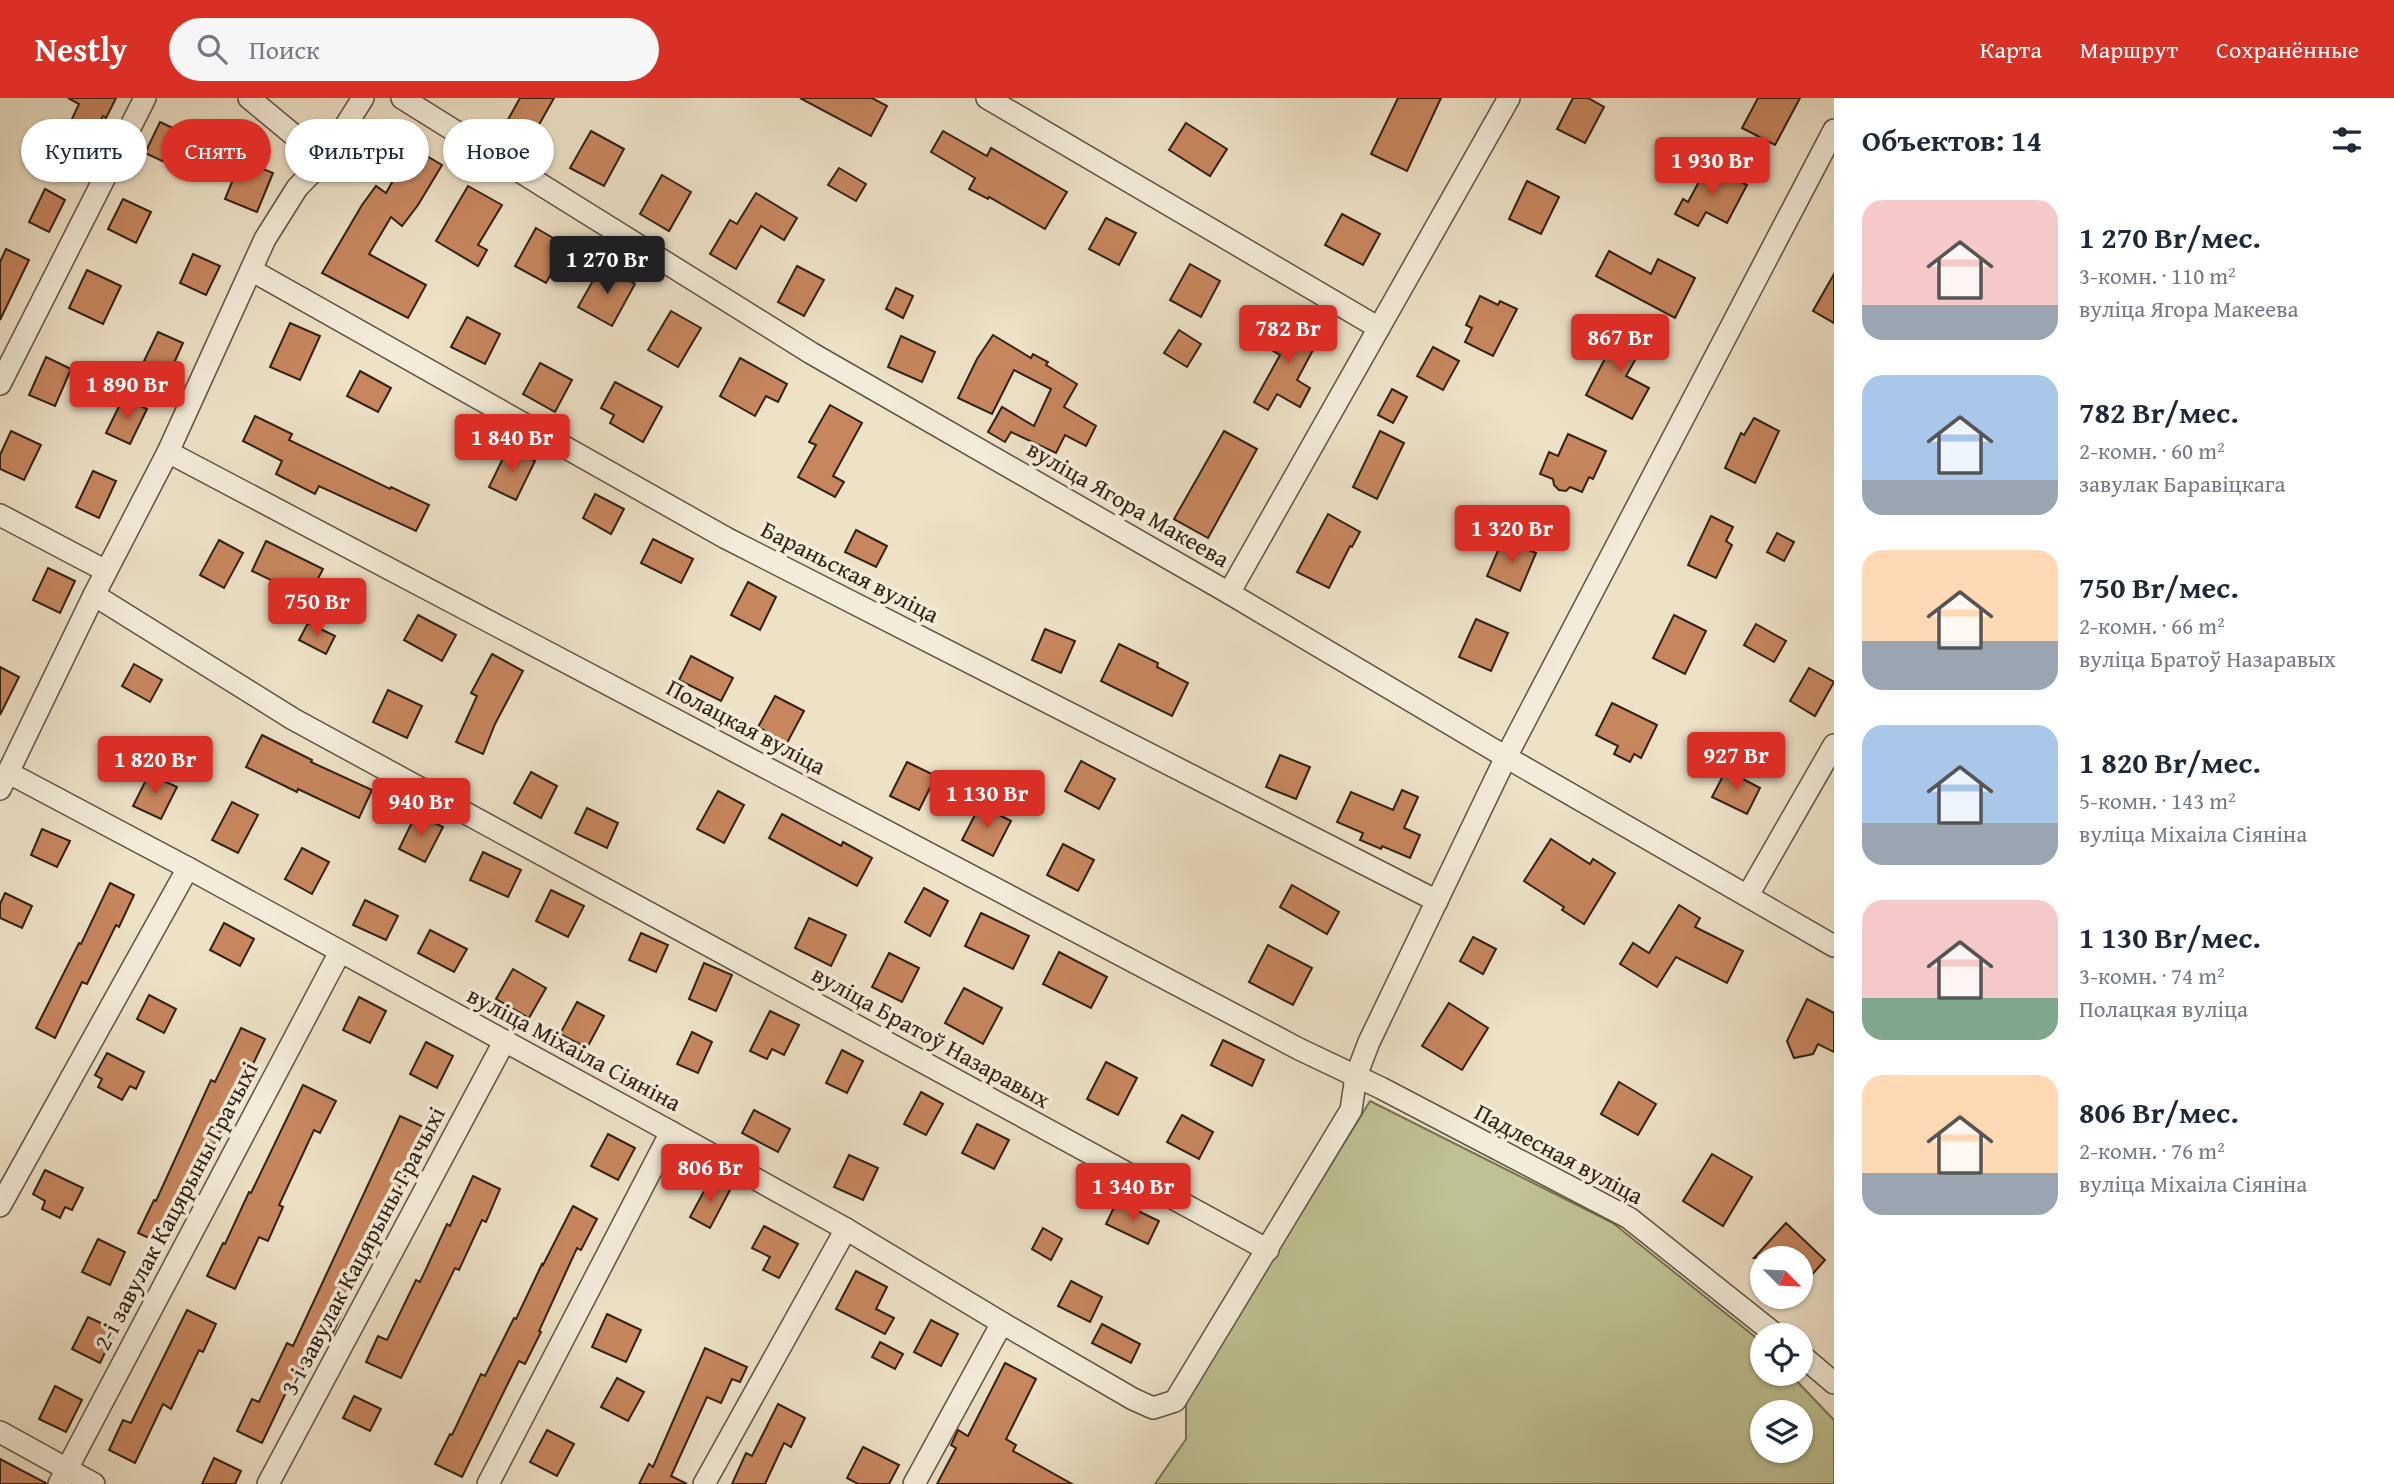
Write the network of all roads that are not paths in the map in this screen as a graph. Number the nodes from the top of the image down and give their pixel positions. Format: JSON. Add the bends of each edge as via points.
{"nodes":[{"id":1,"x":145,"y":98,"type":"edge"},
{"id":2,"x":249,"y":98,"type":"edge"},
{"id":3,"x":363,"y":98,"type":"edge"},
{"id":4,"x":402,"y":98,"type":"edge"},
{"id":5,"x":986,"y":98,"type":"edge"},
{"id":6,"x":1509,"y":98,"type":"edge"},
{"id":7,"x":350,"y":119,"type":"edge"},
{"id":8,"x":285,"y":128,"type":"edge"},
{"id":9,"x":1834,"y":130,"type":"edge"},
{"id":10,"x":303,"y":182,"type":"edge"},
{"id":11,"x":251,"y":270,"type":"junction"},
{"id":12,"x":1379,"y":328,"type":"junction"},
{"id":13,"x":0,"y":384,"type":"edge"},
{"id":14,"x":168,"y":452,"type":"junction"},
{"id":15,"x":0,"y":515,"type":"edge"},
{"id":16,"x":106,"y":571,"type":"junction"},
{"id":17,"x":1229,"y":593,"type":"junction"},
{"id":18,"x":94,"y":595,"type":"junction"},
{"id":19,"x":1834,"y":746,"type":"edge"},
{"id":20,"x":1506,"y":757,"type":"junction"},
{"id":21,"x":4,"y":781,"type":"edge"},
{"id":22,"x":188,"y":868,"type":"junction"},
{"id":23,"x":1748,"y":895,"type":"junction"},
{"id":24,"x":1437,"y":901,"type":"junction"},
{"id":25,"x":1834,"y":946,"type":"edge"},
{"id":26,"x":340,"y":952,"type":"junction"},
{"id":27,"x":504,"y":1042,"type":"junction"},
{"id":28,"x":1299,"y":1049,"type":"joint"},
{"id":29,"x":1356,"y":1076,"type":"junction"},
{"id":30,"x":671,"y":1132,"type":"junction"},
{"id":31,"x":0,"y":1206,"type":"edge"},
{"id":32,"x":846,"y":1229,"type":"junction"},
{"id":33,"x":1268,"y":1250,"type":"junction"},
{"id":34,"x":1002,"y":1323,"type":"junction"},
{"id":35,"x":1761,"y":1323,"type":"edge"},
{"id":36,"x":1813,"y":1365,"type":"edge"},
{"id":37,"x":1834,"y":1383,"type":"edge"},
{"id":38,"x":0,"y":1432,"type":"edge"},
{"id":39,"x":63,"y":1477,"type":"edge"},
{"id":40,"x":94,"y":1484,"type":"edge"},
{"id":41,"x":268,"y":1484,"type":"edge"},
{"id":42,"x":488,"y":1484,"type":"edge"},
{"id":43,"x":704,"y":1484,"type":"edge"},
{"id":44,"x":914,"y":1484,"type":"edge"}],
"edges":[{"from":1,"to":13,"type":"street"},
{"from":2,"to":8,"type":"street"},
{"from":3,"to":7,"type":"street"},
{"from":4,"to":17,"type":"street","name":"вуліца Ягора Макеева","via":[[811,353]]},
{"from":5,"to":12,"type":"street"},
{"from":6,"to":12,"type":"street"},
{"from":9,"to":20,"type":"street"},
{"from":10,"to":11,"type":"street","via":[[265,239]]},
{"from":11,"to":14,"type":"street"},
{"from":11,"to":24,"type":"street","name":"Бараньская вуліца","via":[[726,538]]},
{"from":12,"to":17,"type":"street"},
{"from":14,"to":16,"type":"street"},
{"from":14,"to":28,"type":"street","name":"Полацкая вуліца"},
{"from":15,"to":16,"type":"street"},
{"from":16,"to":18,"type":"street"},
{"from":17,"to":20,"type":"street","name":"вуліца Ягора Макеева"},
{"from":18,"to":21,"type":"street"},
{"from":18,"to":33,"type":"street","name":"вуліца Братоў Назаравых","via":[[293,719]]},
{"from":19,"to":23,"type":"street"},
{"from":20,"to":23,"type":"street","name":"вуліца Ягора Макеева"},
{"from":20,"to":24,"type":"street"},
{"from":21,"to":22,"type":"street","name":"вуліца Міхаіла Сіяніна"},
{"from":22,"to":26,"type":"street","name":"вуліца Міхаіла Сіяніна"},
{"from":22,"to":31,"type":"street"},
{"from":23,"to":25,"type":"street","name":"вуліца Ягора Макеева"},
{"from":24,"to":29,"type":"street"},
{"from":26,"to":27,"type":"street","name":"вуліца Міхаіла Сіяніна"},
{"from":26,"to":39,"type":"street","name":"2-і завулак Кацярыны Грачыхі"},
{"from":27,"to":30,"type":"street","name":"вуліца Міхаіла Сіяніна"},
{"from":27,"to":41,"type":"street","name":"3-і завулак Кацярыны Грачыхі"},
{"from":28,"to":29,"type":"street","name":"Падлесная вуліца"},
{"from":29,"to":33,"type":"street","via":[[1352,1110]]},
{"from":29,"to":35,"type":"street","name":"Падлесная вуліца","via":[[1629,1218]]},
{"from":30,"to":32,"type":"street","name":"вуліца Міхаіла Сіяніна"},
{"from":30,"to":42,"type":"street"},
{"from":32,"to":34,"type":"street","name":"вуліца Міхаіла Сіяніна"},
{"from":32,"to":43,"type":"street"},
{"from":33,"to":34,"type":"street","name":"вуліца Міхаіла Сіяніна","via":[[1175,1401],[1153,1408]]},
{"from":34,"to":44,"type":"street"},
{"from":36,"to":37,"type":"street"},
{"from":38,"to":39,"type":"street"},
{"from":39,"to":40,"type":"street"}]}
